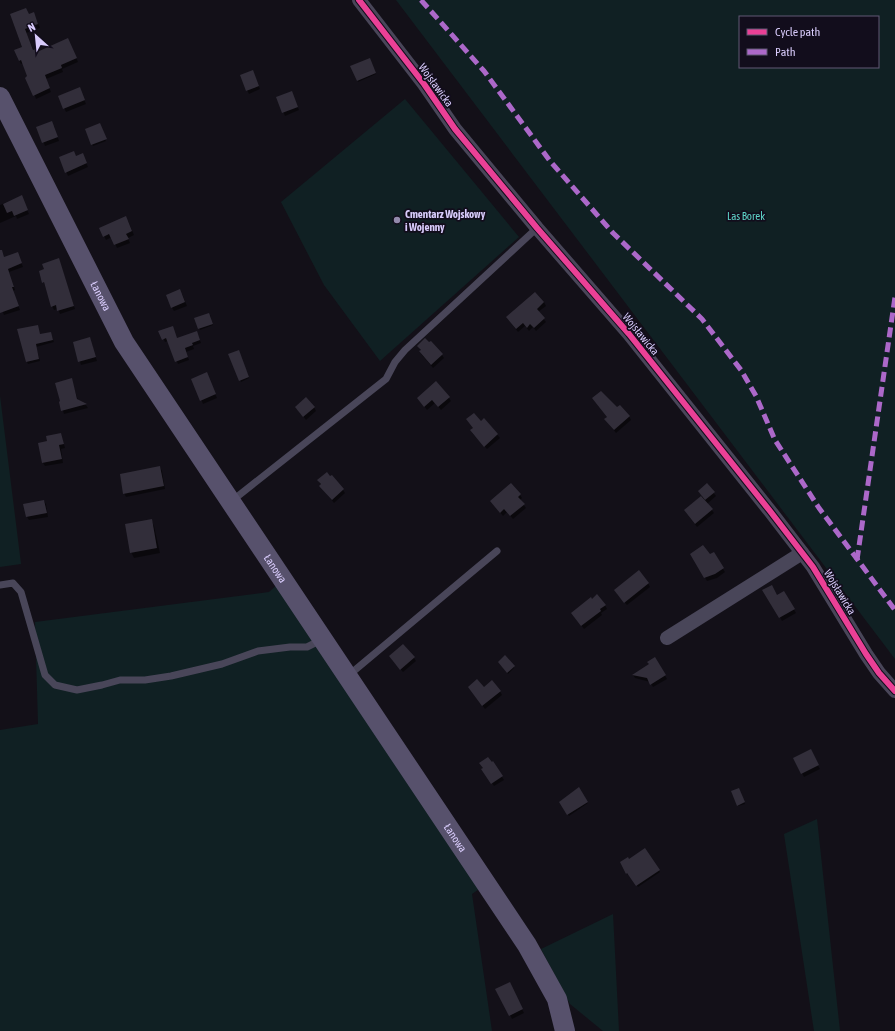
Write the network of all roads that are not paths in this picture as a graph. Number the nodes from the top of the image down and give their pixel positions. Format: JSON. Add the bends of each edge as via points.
{"nodes":[{"id":1,"x":359,"y":0,"type":"edge"},
{"id":2,"x":0,"y":97,"type":"edge"},
{"id":3,"x":537,"y":228,"type":"junction"},
{"id":4,"x":231,"y":502,"type":"junction"},
{"id":5,"x":497,"y":551,"type":"dead end"},
{"id":6,"x":802,"y":553,"type":"junction"},
{"id":7,"x":0,"y":585,"type":"edge"},
{"id":8,"x":667,"y":638,"type":"dead end"},
{"id":9,"x":323,"y":639,"type":"junction"},
{"id":10,"x":347,"y":676,"type":"junction"},
{"id":11,"x":895,"y":690,"type":"edge"},
{"id":12,"x":565,"y":1031,"type":"edge"}],
"edges":[{"from":1,"to":3,"type":"street","name":"Wojsławicka","via":[[455,129]]},
{"from":2,"to":4,"type":"street","name":"Łanowa","via":[[124,342]]},
{"from":3,"to":4,"type":"lane","via":[[404,350],[386,378]]},
{"from":3,"to":6,"type":"street","name":"Wojsławicka","via":[[629,334]]},
{"from":4,"to":9,"type":"street","name":"Łanowa"},
{"from":5,"to":10,"type":"lane"},
{"from":6,"to":8,"type":"street"},
{"from":6,"to":11,"type":"street","name":"Wojsławicka","via":[[866,654]]},
{"from":7,"to":9,"type":"lane","via":[[13,583],[21,592],[45,675],[55,685],[77,690],[120,680],[171,676],[222,664],[258,651],[307,647]]},
{"from":9,"to":10,"type":"street","name":"Łanowa"},
{"from":10,"to":12,"type":"street","name":"Łanowa","via":[[527,945],[557,999]]}]}
